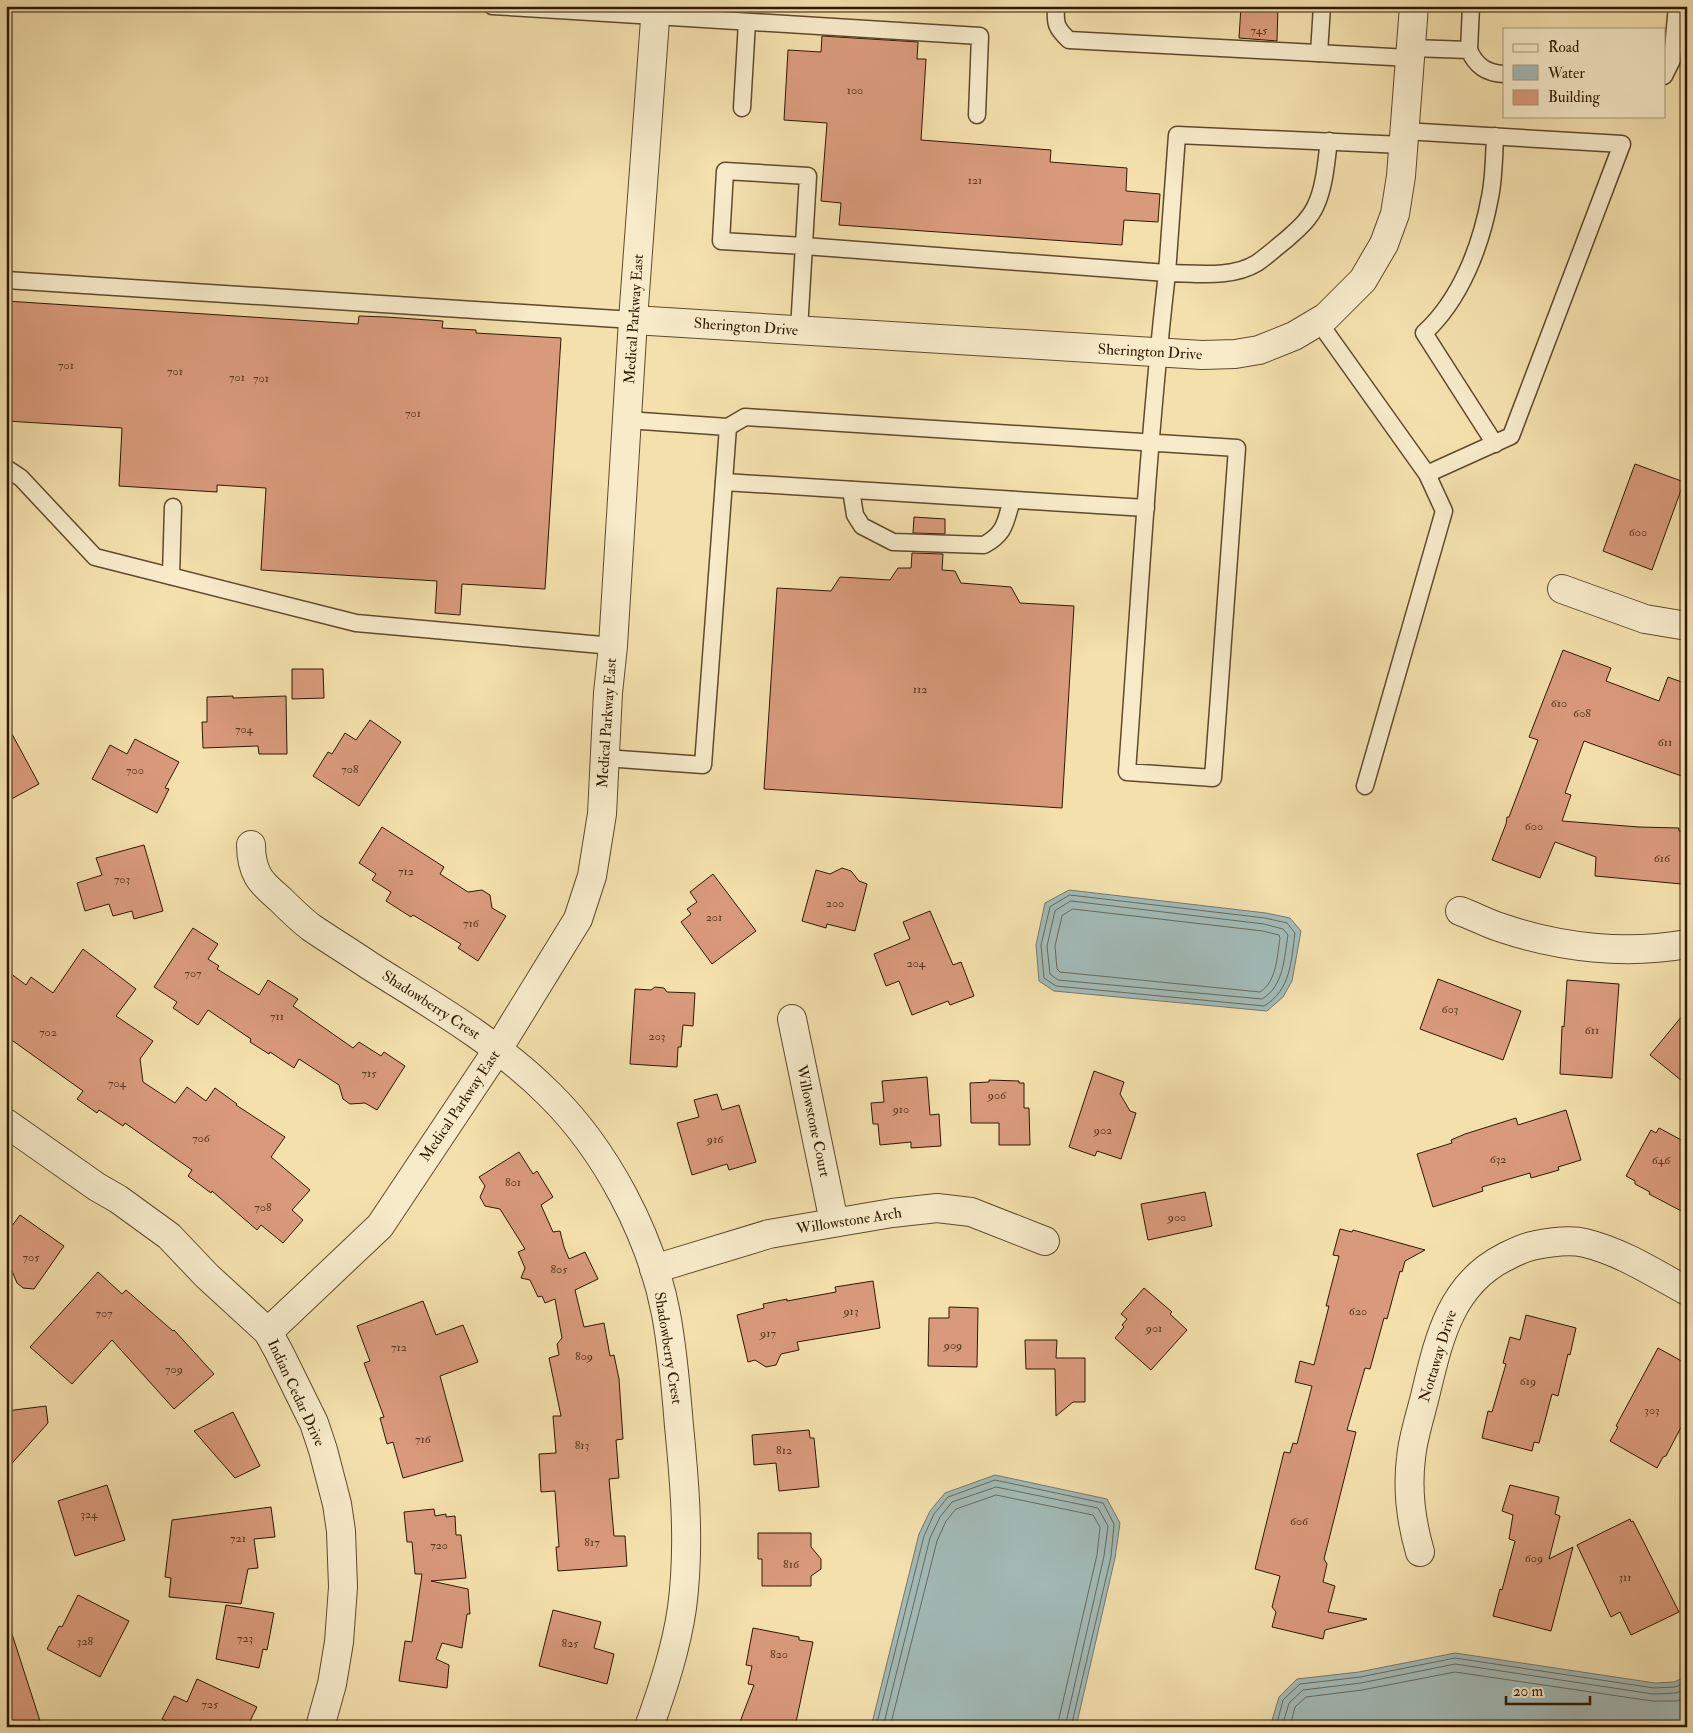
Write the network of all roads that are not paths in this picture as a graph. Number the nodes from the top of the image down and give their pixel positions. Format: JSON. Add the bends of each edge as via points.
{"nodes":[{"id":1,"x":492,"y":6,"type":"edge"},
{"id":2,"x":1056,"y":6,"type":"edge"},
{"id":3,"x":1322,"y":6,"type":"edge"},
{"id":4,"x":1414,"y":6,"type":"edge"},
{"id":5,"x":1471,"y":6,"type":"edge"},
{"id":6,"x":1677,"y":6,"type":"edge"},
{"id":7,"x":655,"y":12,"type":"edge"},
{"id":8,"x":747,"y":22,"type":"junction"},
{"id":9,"x":1468,"y":50,"type":"junction"},
{"id":10,"x":1320,"y":53,"type":"junction"},
{"id":11,"x":1410,"y":53,"type":"junction"},
{"id":12,"x":1666,"y":72,"type":"edge"},
{"id":13,"x":1503,"y":74,"type":"edge"},
{"id":14,"x":742,"y":108,"type":"dead end"},
{"id":15,"x":977,"y":116,"type":"dead end"},
{"id":16,"x":1495,"y":136,"type":"junction"},
{"id":17,"x":1404,"y":138,"type":"junction"},
{"id":18,"x":1328,"y":141,"type":"junction"},
{"id":19,"x":804,"y":246,"type":"junction"},
{"id":20,"x":1167,"y":273,"type":"junction"},
{"id":21,"x":6,"y":280,"type":"edge"},
{"id":22,"x":633,"y":320,"type":"junction"},
{"id":23,"x":1318,"y":321,"type":"junction"},
{"id":24,"x":799,"y":330,"type":"junction"},
{"id":25,"x":1158,"y":352,"type":"junction"},
{"id":26,"x":627,"y":420,"type":"junction"},
{"id":27,"x":728,"y":427,"type":"junction"},
{"id":28,"x":1151,"y":442,"type":"junction"},
{"id":29,"x":1495,"y":444,"type":"junction"},
{"id":30,"x":6,"y":468,"type":"edge"},
{"id":31,"x":1427,"y":474,"type":"junction"},
{"id":32,"x":724,"y":482,"type":"junction"},
{"id":33,"x":851,"y":490,"type":"junction"},
{"id":34,"x":1012,"y":500,"type":"junction"},
{"id":35,"x":173,"y":507,"type":"dead end"},
{"id":36,"x":1146,"y":508,"type":"junction"},
{"id":37,"x":171,"y":576,"type":"junction"},
{"id":38,"x":1562,"y":589,"type":"dead end"},
{"id":39,"x":1687,"y":626,"type":"edge"},
{"id":40,"x":613,"y":646,"type":"junction"},
{"id":41,"x":605,"y":758,"type":"junction"},
{"id":42,"x":1365,"y":786,"type":"dead end"},
{"id":43,"x":251,"y":845,"type":"dead end"},
{"id":44,"x":1460,"y":910,"type":"dead end"},
{"id":45,"x":1687,"y":944,"type":"edge"},
{"id":46,"x":792,"y":1019,"type":"dead end"},
{"id":47,"x":498,"y":1049,"type":"junction"},
{"id":48,"x":6,"y":1122,"type":"edge"},
{"id":49,"x":834,"y":1222,"type":"junction"},
{"id":50,"x":1045,"y":1241,"type":"dead end"},
{"id":51,"x":654,"y":1269,"type":"junction"},
{"id":52,"x":1687,"y":1292,"type":"edge"},
{"id":53,"x":268,"y":1332,"type":"junction"},
{"id":54,"x":1420,"y":1552,"type":"dead end"},
{"id":55,"x":320,"y":1727,"type":"edge"},
{"id":56,"x":649,"y":1727,"type":"edge"}],
"edges":[{"from":1,"to":7,"type":"lane"},
{"from":2,"to":10,"type":"lane","via":[[1058,30],[1069,40]]},
{"from":3,"to":10,"type":"lane"},
{"from":4,"to":11,"type":"street","name":"Sherington Drive"},
{"from":5,"to":9,"type":"lane"},
{"from":6,"to":12,"type":"lane","via":[[1672,60]]},
{"from":7,"to":8,"type":"lane"},
{"from":7,"to":22,"type":"street","name":"Medical Parkway East"},
{"from":8,"to":14,"type":"lane"},
{"from":8,"to":15,"type":"lane","via":[[980,36]]},
{"from":9,"to":11,"type":"lane"},
{"from":9,"to":13,"type":"lane","via":[[1484,69]]},
{"from":10,"to":11,"type":"lane"},
{"from":11,"to":17,"type":"street","name":"Sherington Drive"},
{"from":16,"to":17,"type":"lane"},
{"from":16,"to":29,"type":"lane","via":[[1490,197],[1474,256],[1460,286],[1424,333]]},
{"from":16,"to":29,"type":"lane","via":[[1622,144],[1511,436]]},
{"from":17,"to":18,"type":"lane"},
{"from":17,"to":23,"type":"street","name":"Sherington Drive","via":[[1395,214],[1384,244],[1362,280],[1326,317]]},
{"from":18,"to":20,"type":"lane","via":[[1316,206],[1302,226],[1283,243],[1256,264],[1236,271]]},
{"from":18,"to":20,"type":"lane","via":[[1177,135]]},
{"from":19,"to":19,"type":"lane","via":[[808,176],[725,171],[720,242]]},
{"from":19,"to":20,"type":"lane"},
{"from":19,"to":24,"type":"lane"},
{"from":20,"to":25,"type":"lane"},
{"from":21,"to":22,"type":"lane"},
{"from":22,"to":24,"type":"street","name":"Sherington Drive"},
{"from":22,"to":26,"type":"street","name":"Medical Parkway East"},
{"from":23,"to":25,"type":"street","name":"Sherington Drive","via":[[1294,336],[1259,350],[1202,355]]},
{"from":23,"to":31,"type":"lane"},
{"from":24,"to":25,"type":"street","name":"Sherington Drive"},
{"from":25,"to":28,"type":"lane"},
{"from":26,"to":27,"type":"lane"},
{"from":26,"to":40,"type":"street","name":"Medical Parkway East"},
{"from":27,"to":28,"type":"lane","via":[[745,418]]},
{"from":27,"to":32,"type":"lane"},
{"from":28,"to":36,"type":"lane"},
{"from":28,"to":36,"type":"lane","via":[[1237,448],[1213,778],[1127,772]]},
{"from":29,"to":31,"type":"lane"},
{"from":30,"to":37,"type":"lane","via":[[21,478],[95,557]]},
{"from":31,"to":42,"type":"lane","via":[[1444,511]]},
{"from":32,"to":33,"type":"lane"},
{"from":32,"to":41,"type":"lane","via":[[703,765]]},
{"from":33,"to":34,"type":"lane"},
{"from":33,"to":34,"type":"lane","via":[[854,515],[862,526],[893,542],[984,545],[997,538]]},
{"from":34,"to":36,"type":"lane"},
{"from":35,"to":37,"type":"lane"},
{"from":37,"to":40,"type":"lane","via":[[356,623]]},
{"from":38,"to":39,"type":"street","via":[[1645,619]]},
{"from":40,"to":41,"type":"street","name":"Medical Parkway East"},
{"from":41,"to":47,"type":"street","name":"Medical Parkway East","via":[[602,814],[592,876],[578,919]]},
{"from":43,"to":47,"type":"street","name":"Shadowberry Crest","via":[[257,875],[312,928]]},
{"from":44,"to":45,"type":"street","via":[[1502,928],[1554,942],[1631,950]]},
{"from":46,"to":49,"type":"street","name":"Willowstone Court"},
{"from":47,"to":51,"type":"street","name":"Shadowberry Crest","via":[[549,1094],[608,1168],[639,1228]]},
{"from":47,"to":53,"type":"street","name":"Medical Parkway East","via":[[380,1226]]},
{"from":48,"to":53,"type":"street","name":"Indian Cedar Drive","via":[[169,1236]]},
{"from":49,"to":50,"type":"street","name":"Willowstone Arch","via":[[937,1208],[971,1212]]},
{"from":49,"to":51,"type":"street","name":"Willowstone Arch","via":[[769,1234]]},
{"from":51,"to":56,"type":"street","name":"Shadowberry Crest","via":[[666,1313],[674,1370],[686,1551],[676,1640]]},
{"from":52,"to":54,"type":"street","name":"Nottaway Drive","via":[[1629,1259],[1573,1241],[1525,1247],[1493,1263],[1474,1278],[1447,1317],[1411,1457],[1409,1492],[1413,1529]]},
{"from":53,"to":55,"type":"street","name":"Indian Cedar Drive","via":[[314,1423],[337,1504],[342,1587],[339,1642]]}]}
